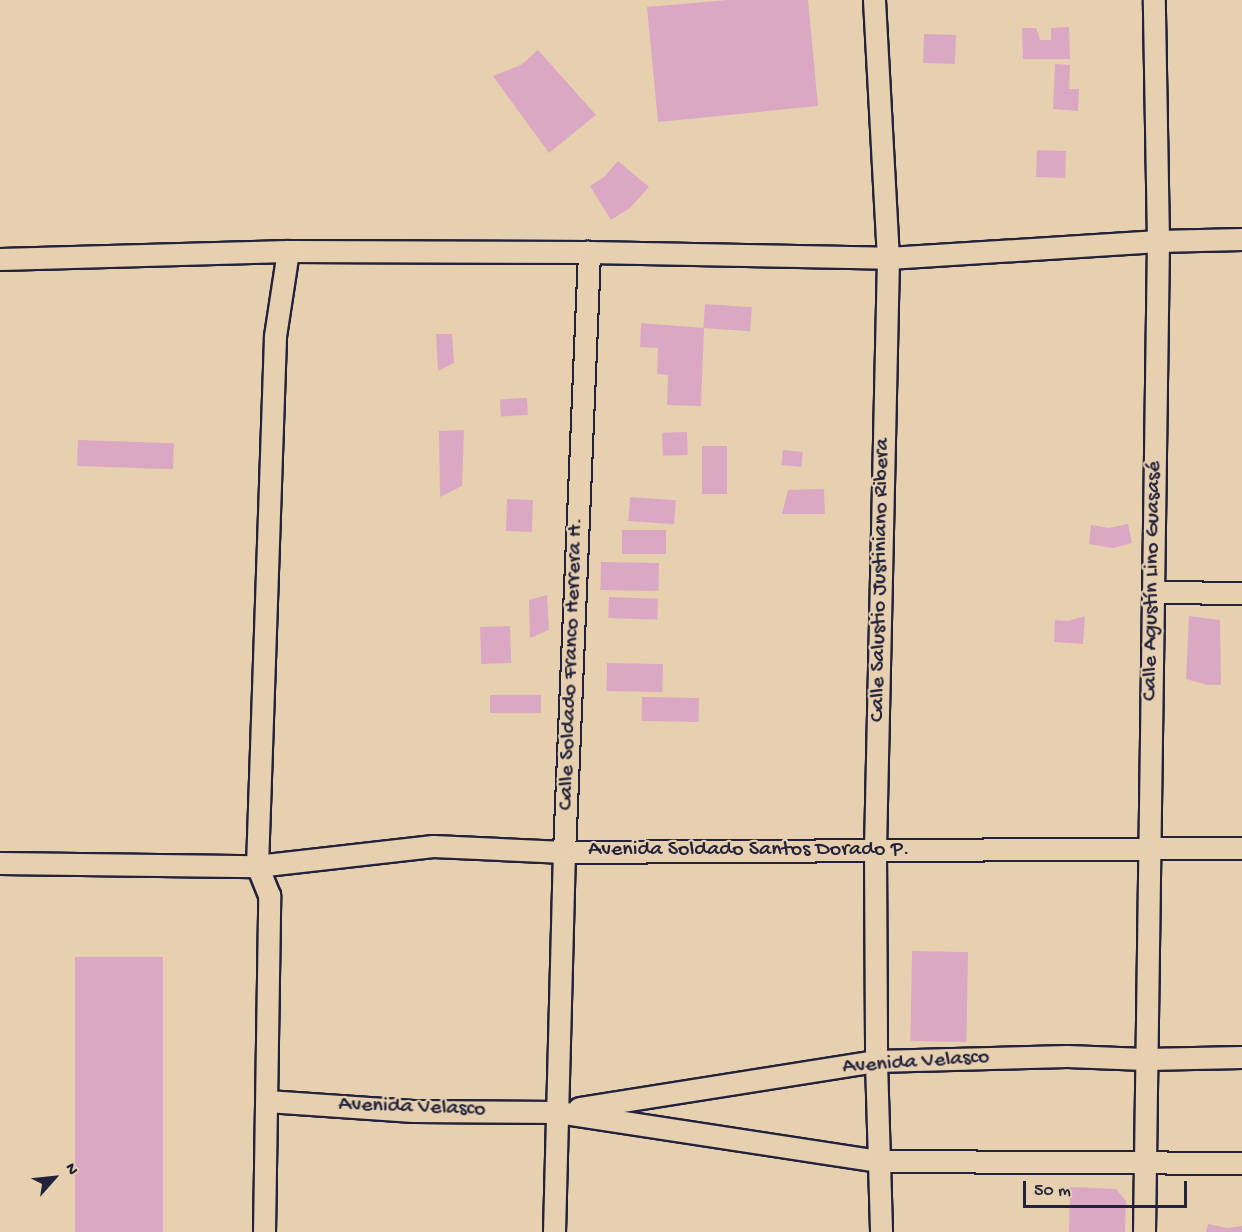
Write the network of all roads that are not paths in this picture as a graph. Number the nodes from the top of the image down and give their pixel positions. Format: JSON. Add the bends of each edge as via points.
{"nodes":[{"id":1,"x":874,"y":0,"type":"edge"},
{"id":2,"x":1154,"y":0,"type":"edge"},
{"id":3,"x":1242,"y":239,"type":"edge"},
{"id":4,"x":1158,"y":241,"type":"junction"},
{"id":5,"x":288,"y":251,"type":"junction"},
{"id":6,"x":589,"y":252,"type":"junction"},
{"id":7,"x":888,"y":258,"type":"junction"},
{"id":8,"x":0,"y":259,"type":"edge"},
{"id":9,"x":1153,"y":592,"type":"junction"},
{"id":10,"x":1242,"y":593,"type":"edge"},
{"id":11,"x":1149,"y":848,"type":"junction"},
{"id":12,"x":1242,"y":848,"type":"edge"},
{"id":13,"x":875,"y":851,"type":"junction"},
{"id":14,"x":564,"y":852,"type":"junction"},
{"id":15,"x":0,"y":863,"type":"edge"},
{"id":16,"x":257,"y":866,"type":"junction"},
{"id":17,"x":1242,"y":1057,"type":"edge"},
{"id":18,"x":1145,"y":1059,"type":"junction"},
{"id":19,"x":876,"y":1061,"type":"junction"},
{"id":20,"x":267,"y":1101,"type":"junction"},
{"id":21,"x":558,"y":1112,"type":"junction"},
{"id":22,"x":879,"y":1161,"type":"junction"},
{"id":23,"x":1144,"y":1162,"type":"junction"},
{"id":24,"x":1242,"y":1163,"type":"edge"},
{"id":25,"x":264,"y":1232,"type":"edge"},
{"id":26,"x":554,"y":1232,"type":"edge"},
{"id":27,"x":881,"y":1232,"type":"edge"},
{"id":28,"x":1144,"y":1232,"type":"edge"}],
"edges":[{"from":1,"to":7,"type":"street","name":"Calle Salustio Justiniano Ribera"},
{"from":2,"to":4,"type":"street","name":"Calle Agustín Lino Guasasé"},
{"from":3,"to":4,"type":"street"},
{"from":4,"to":7,"type":"street"},
{"from":4,"to":9,"type":"street","name":"Calle Agustín Lino Guasasé"},
{"from":5,"to":6,"type":"street"},
{"from":5,"to":8,"type":"street"},
{"from":5,"to":16,"type":"street","via":[[275,336]]},
{"from":6,"to":7,"type":"street"},
{"from":6,"to":14,"type":"street","name":"Calle Soldado Franco Herrera H."},
{"from":7,"to":13,"type":"street","name":"Calle Salustio Justiniano Ribera"},
{"from":9,"to":10,"type":"street"},
{"from":9,"to":11,"type":"street","name":"Calle Agustín Lino Guasasé"},
{"from":11,"to":12,"type":"street","name":"Avenida Soldado Santos Dorado P."},
{"from":11,"to":13,"type":"street","name":"Avenida Soldado Santos Dorado P."},
{"from":11,"to":18,"type":"street","name":"Calle Agustín Lino Guasasé"},
{"from":13,"to":14,"type":"street","name":"Avenida Soldado Santos Dorado P."},
{"from":13,"to":19,"type":"street","name":"Calle Salustio Justiniano Ribera"},
{"from":14,"to":16,"type":"street","name":"Avenida Soldado Santos Dorado P.","via":[[433,846]]},
{"from":14,"to":21,"type":"street","name":"Calle Soldado Franco Herrera H."},
{"from":15,"to":16,"type":"street","name":"Avenida Soldado Santos Dorado P."},
{"from":16,"to":20,"type":"street","via":[[269,895]]},
{"from":17,"to":18,"type":"street","name":"Avenida Velasco"},
{"from":18,"to":19,"type":"street","name":"Avenida Velasco","via":[[1066,1056]]},
{"from":18,"to":23,"type":"street","name":"Calle Agustín Lino Guasasé"},
{"from":19,"to":21,"type":"street","name":"Avenida Velasco"},
{"from":19,"to":22,"type":"street","name":"Calle Salustio Justiniano Ribera"},
{"from":20,"to":21,"type":"street","name":"Avenida Velasco","via":[[413,1111]]},
{"from":20,"to":25,"type":"street"},
{"from":21,"to":22,"type":"street","name":"Avenida Velasco"},
{"from":21,"to":26,"type":"street","name":"Calle Soldado Franco Herrera H."},
{"from":22,"to":23,"type":"street","name":"Avenida Velasco"},
{"from":22,"to":27,"type":"street","name":"Calle Salustio Justiniano Ribera"},
{"from":23,"to":24,"type":"street","name":"Avenida Velasco"},
{"from":23,"to":28,"type":"street","name":"Calle Agustín Lino Guasasé"}]}
